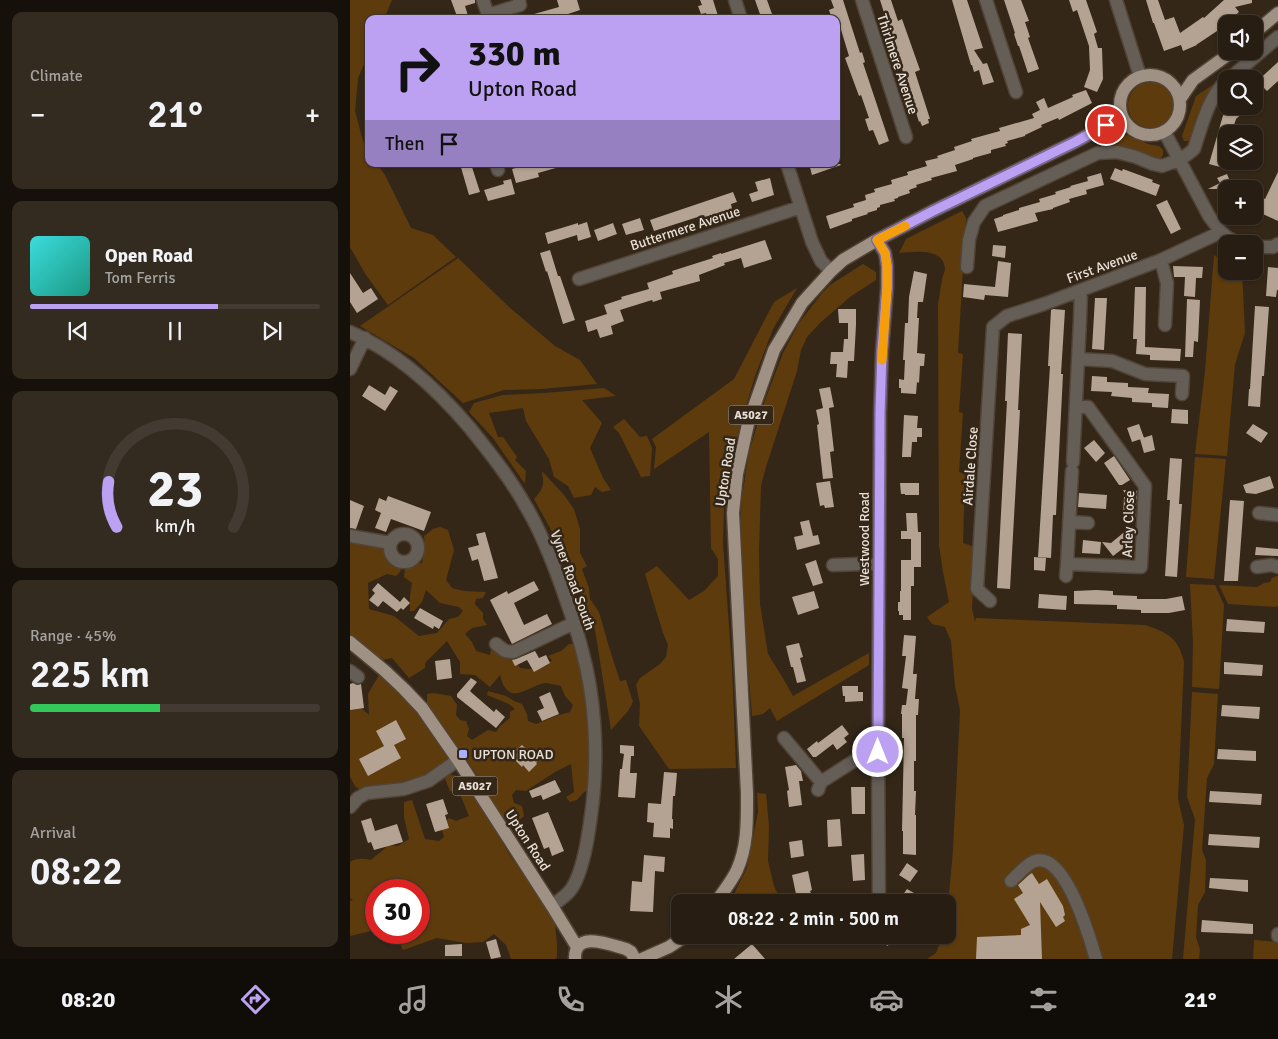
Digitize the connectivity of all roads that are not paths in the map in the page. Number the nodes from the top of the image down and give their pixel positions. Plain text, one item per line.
1 (483, 0) edge
2 (519, 0) edge
3 (735, 0) edge
4 (862, 0) edge
5 (986, 0) edge
6 (1116, 0) edge
7 (1278, 13) edge
8 (740, 15) edge
9 (1263, 26) edge
10 (1278, 37) edge
11 (1221, 60) edge
12 (1240, 70) edge
13 (1140, 76) junction
14 (1193, 80) junction
15 (1171, 83) junction
16 (1218, 89) edge
17 (1016, 92) dead end
18 (1180, 99) junction
19 (1122, 117) junction
20 (1164, 132) junction
21 (906, 138) dead end
22 (1179, 160) junction
23 (788, 167) edge
24 (801, 207) junction
25 (1221, 232) junction
26 (1224, 235) edge
27 (877, 240) junction
28 (1278, 244) edge
29 (1263, 247) edge
30 (1161, 260) junction
31 (967, 267) dead end
32 (831, 271) junction
33 (579, 279) dead end
34 (1081, 290) junction
35 (1166, 325) dead end
36 (993, 327) joint
37 (350, 332) edge
38 (365, 338) junction
39 (1078, 360) junction
40 (350, 369) edge
41 (1182, 394) dead end
42 (1076, 407) junction
43 (1259, 513) dead end
44 (1278, 515) edge
45 (1069, 522) junction
46 (1088, 523) dead end
47 (350, 536) edge
48 (390, 543) dead end
49 (879, 564) junction
50 (833, 565) dead end
51 (1278, 566) edge
52 (1257, 567) dead end
53 (990, 601) dead end
54 (574, 623) junction
55 (496, 644) dead end
56 (351, 645) edge
57 (784, 738) dead end
58 (878, 752) junction
59 (458, 760) junction
60 (350, 807) edge
61 (1011, 881) dead end
62 (721, 894) edge
63 (879, 894) edge
64 (552, 906) junction
65 (674, 944) edge
66 (576, 953) edge
67 (634, 959) edge
68 (642, 959) edge
69 (1096, 959) edge

1 - 2 street
3 - 8 street
4 - 21 street, Thirlmere Avenue
5 - 17 street
6 - 13 street
7 - 9 main road
10 - 12 street
11 - 14 main road
13 - 15 main road
13 - 19 main road
14 - 15 main road
14 - 18 main road
15 - 18 main road
16 - 22 street
18 - 20 main road
19 - 20 main road
19 - 27 main road, Upton Road / A5027
20 - 22 street
22 - 25 street
22 - 31 street
23 - 24 street
24 - 32 street
24 - 33 street, Buttermere Avenue
25 - 26 street
25 - 30 street, First Avenue
27 - 32 main road, Upton Road / A5027
27 - 49 street, Westwood Road
28 - 29 street
30 - 34 street, First Avenue
30 - 35 street
32 - 62 main road, Upton Road / A5027
34 - 36 street, First Avenue
34 - 39 street, Arley Close
36 - 53 street, Airdale Close
37 - 38 street, Vyner Road South
38 - 40 street
38 - 54 street, Vyner Road South
39 - 41 street
39 - 42 street, Arley Close
42 - 45 street, Arley Close
42 - 45 street, Arley Close
43 - 44 street
45 - 46 street
47 - 48 street
49 - 50 street
49 - 58 street, Westwood Road
51 - 52 street
54 - 55 street
54 - 64 street, Vyner Road South
56 - 59 main road, Upton Road / A5027
57 - 58 street
58 - 63 street, Westwood Road
59 - 60 street
59 - 64 main road, Upton Road / A5027
61 - 69 street
64 - 66 main road, Upton Road / A5027
65 - 68 main road
66 - 67 main road, A5027

